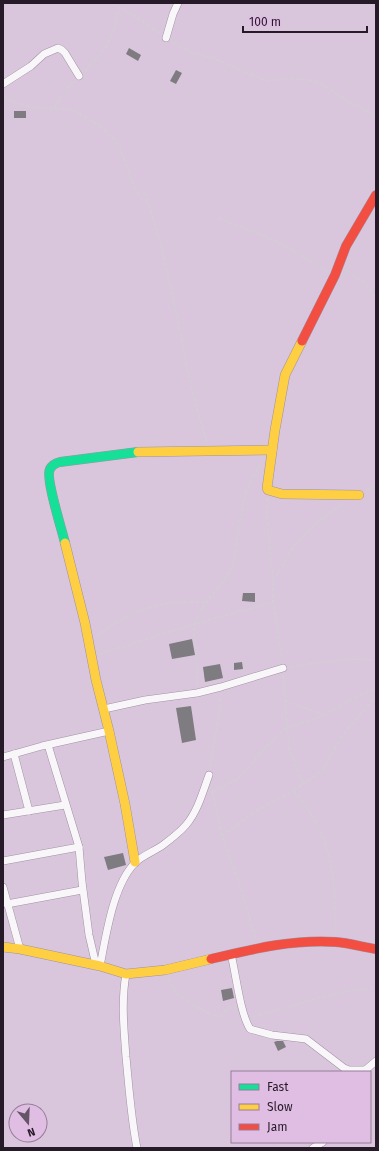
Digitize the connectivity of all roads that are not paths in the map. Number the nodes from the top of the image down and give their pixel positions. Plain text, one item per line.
1 (178, 3) edge
2 (166, 38) road end
3 (79, 76) road end
4 (3, 84) edge
5 (376, 195) edge
6 (269, 450) junction
7 (359, 495) road end
8 (283, 668) road end
9 (104, 709) junction
10 (109, 731) junction
11 (48, 745) junction
12 (14, 754) junction
13 (3, 757) edge
14 (209, 775) road end
15 (65, 805) junction
16 (29, 811) junction
17 (3, 815) edge
18 (78, 847) junction
19 (3, 861) edge
20 (135, 862) junction
21 (3, 887) edge
22 (82, 890) junction
23 (8, 904) junction
24 (3, 947) edge
25 (20, 949) junction
26 (376, 949) edge
27 (231, 954) junction
28 (98, 966) junction
29 (126, 974) junction
30 (376, 1061) edge
31 (364, 1071) edge
32 (137, 1148) edge

1 - 2 street
3 - 4 street
5 - 6 street
6 - 7 street
6 - 9 street
8 - 9 street
9 - 10 street
10 - 11 street
10 - 20 street
11 - 12 street
11 - 15 street
12 - 13 street
12 - 16 street
14 - 20 street
15 - 16 street
15 - 18 street
16 - 17 street
18 - 19 street
18 - 22 street
20 - 28 street
21 - 23 street
22 - 23 street
22 - 28 street
23 - 25 street
24 - 25 street
25 - 28 street
26 - 27 street
27 - 29 street
27 - 31 street
28 - 29 street
29 - 32 street
30 - 31 street

